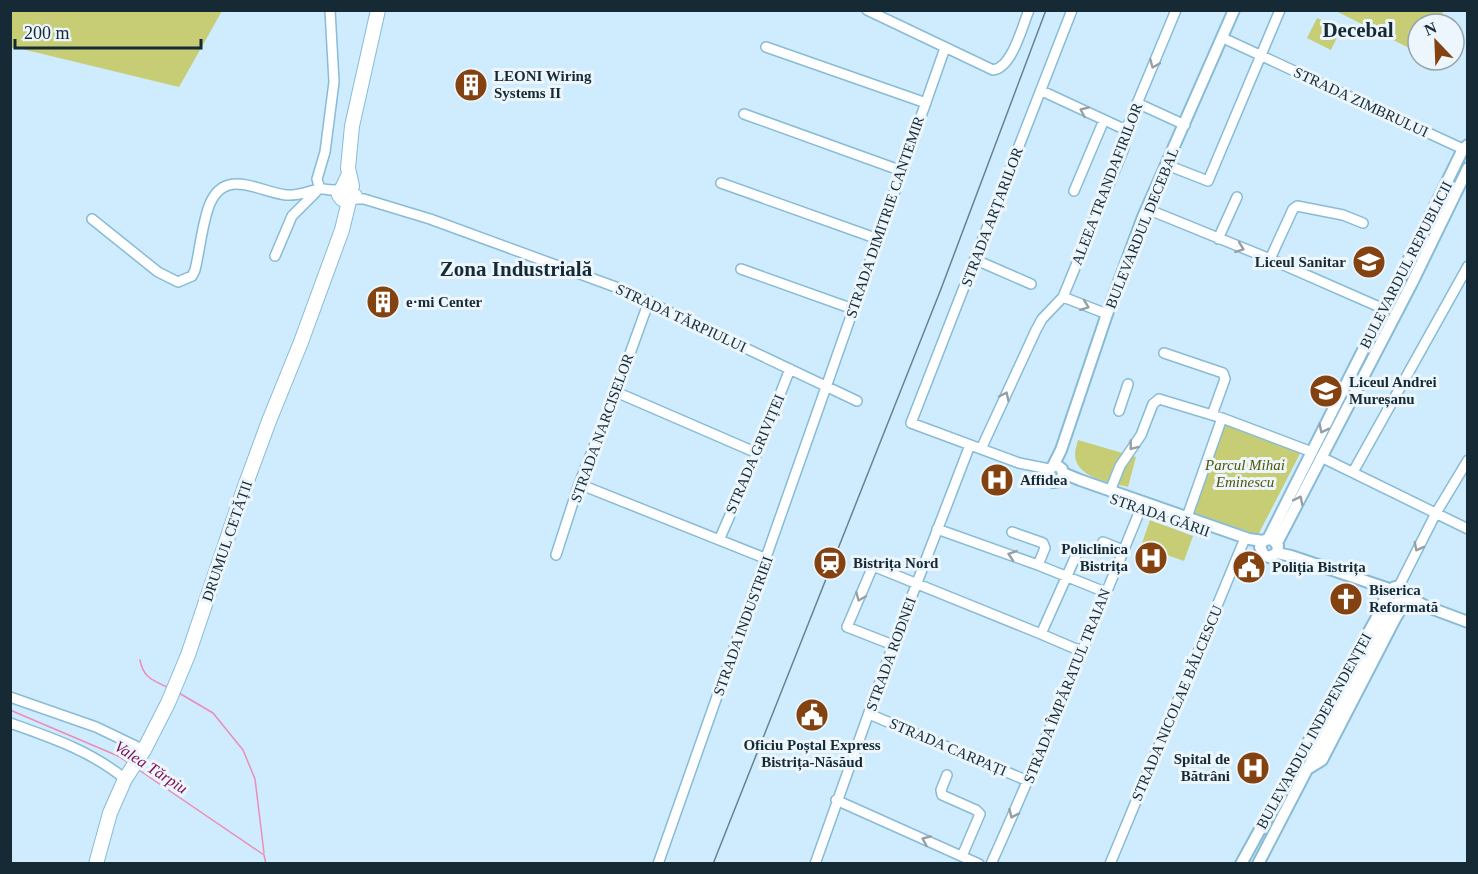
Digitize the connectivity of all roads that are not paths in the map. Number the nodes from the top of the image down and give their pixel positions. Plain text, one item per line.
1 (330, 10) edge
2 (378, 10) edge
3 (867, 10) edge
4 (1029, 10) edge
5 (1072, 10) edge
6 (1176, 10) edge
7 (1234, 10) edge
8 (1280, 10) edge
9 (1223, 38) junction
10 (766, 47) dead end
11 (945, 48) junction
12 (1260, 55) junction
13 (1042, 91) junction
14 (926, 102) junction
15 (1137, 103) junction
16 (744, 114) dead end
17 (1104, 120) junction
18 (1185, 124) junction
19 (1126, 130) junction
20 (1465, 148) edge
21 (1167, 165) junction
22 (1467, 168) edge
23 (902, 171) junction
24 (721, 183) dead end
25 (1074, 191) dead end
26 (343, 193) junction
27 (1237, 197) dead end
28 (1147, 209) junction
29 (92, 219) dead end
30 (1363, 223) dead end
31 (878, 239) junction
32 (1218, 239) junction
33 (275, 256) dead end
34 (1270, 259) junction
35 (976, 260) junction
36 (1467, 266) edge
37 (741, 268) dead end
38 (1031, 284) dead end
39 (1063, 297) junction
40 (649, 301) junction
41 (853, 309) junction
42 (1384, 309) junction
43 (1107, 314) junction
44 (1164, 353) dead end
45 (790, 369) junction
46 (1128, 384) dead end
47 (825, 387) junction
48 (616, 393) junction
49 (857, 401) dead end
50 (1119, 411) dead end
51 (1217, 416) junction
52 (911, 423) joint
53 (969, 445) junction
54 (981, 449) junction
55 (757, 453) junction
56 (1316, 455) junction
57 (1467, 460) edge
58 (1055, 472) junction
59 (1353, 472) junction
60 (579, 484) junction
61 (1110, 491) junction
62 (1141, 508) junction
63 (1436, 513) junction
64 (1187, 517) junction
65 (937, 529) junction
66 (1467, 529) edge
67 (1012, 532) dead end
68 (720, 538) junction
69 (1103, 542) dead end
70 (1243, 543) junction
71 (1269, 545) junction
72 (1123, 550) junction
73 (1078, 551) dead end
74 (556, 555) dead end
75 (767, 559) junction
76 (1038, 565) junction
77 (1067, 577) junction
78 (1363, 582) junction
79 (917, 584) junction
80 (1105, 592) junction
81 (1392, 597) junction
82 (1417, 603) junction
83 (1467, 622) edge
84 (1041, 634) junction
85 (893, 645) junction
86 (1083, 652) junction
87 (10, 697) edge
88 (869, 714) junction
89 (10, 723) edge
90 (141, 754) junction
91 (1309, 768) junction
92 (947, 775) dead end
93 (125, 779) junction
94 (1028, 781) junction
95 (836, 800) junction
96 (962, 856) junction
97 (96, 864) edge
98 (658, 864) edge
99 (815, 864) edge
100 (980, 864) edge
101 (991, 864) edge
102 (1110, 864) edge
103 (1241, 864) edge
104 (1250, 864) edge
105 (1258, 864) edge

1 - 26 street
2 - 26 highway, DRUMUL CETĂȚII
3 - 11 street
4 - 11 street
5 - 13 street, STRADA ARȚARILOR
6 -> 15 street, ALEEA TRANDAFIRILOR
7 - 9 main road, BULEVARDUL DECEBAL
8 - 12 street
9 - 12 street, STRADA ZIMBRULUI
9 - 18 main road, BULEVARDUL DECEBAL
10 - 14 street
11 - 14 street, STRADA DIMITRIE CANTEMIR
12 - 20 street, STRADA ZIMBRULUI
12 - 21 street
17 -> 13 street
13 - 35 street, STRADA ARȚARILOR
14 - 23 street, STRADA DIMITRIE CANTEMIR
15 - 18 street
15 - 19 street, ALEEA TRANDAFIRILOR
16 - 23 street
17 - 19 street
17 - 25 street
18 - 21 main road, BULEVARDUL DECEBAL
19 - 39 street, ALEEA TRANDAFIRILOR
20 - 42 main road, BULEVARDUL REPUBLICII
21 - 28 main road, BULEVARDUL DECEBAL
22 - 56 main road, BULEVARDUL REPUBLICII
23 - 31 street, STRADA DIMITRIE CANTEMIR
24 - 31 street
26 - 29 street
26 - 33 street
26 - 40 street, STRADA TĂRPIULUI
26 - 90 highway, DRUMUL CETĂȚII
27 - 32 street
28 - 32 street
28 - 43 main road, BULEVARDUL DECEBAL
30 - 34 street
31 - 41 street, STRADA DIMITRIE CANTEMIR
32 -> 34 street
34 - 42 street
35 - 38 street
35 - 52 street, STRADA ARȚARILOR
36 - 59 street
37 - 41 street
39 -> 43 street
54 -> 39 street, ALEEA TRANDAFIRILOR
40 - 45 street, STRADA TĂRPIULUI
40 - 48 street, STRADA NARCISELOR
41 - 47 street, STRADA DIMITRIE CANTEMIR
42 -> 56 main road, BULEVARDUL REPUBLICII
43 - 58 main road, BULEVARDUL DECEBAL
44 - 51 street
45 - 47 street, STRADA TĂRPIULUI
45 - 55 street, STRADA GRIVIȚEI
46 - 50 street
47 - 49 street, STRADA TĂRPIULUI
47 - 75 street, STRADA INDUSTRIEI
48 - 55 street
48 - 60 street, STRADA NARCISELOR
51 - 56 street
51 -> 61 street
51 - 64 street
52 - 53 street, STRADA GĂRII
53 - 54 street, STRADA GĂRII
53 - 65 street, STRADA RODNEI
54 - 58 street, STRADA GĂRII
55 - 68 street, STRADA GRIVIȚEI
56 - 59 street
71 -> 56 main road, BULEVARDUL REPUBLICII
56 - 71 main road
57 - 63 street
58 - 61 main road, STRADA GĂRII
58 - 62 main road, STRADA GĂRII
59 - 63 street
60 - 68 street
60 - 74 street, STRADA NARCISELOR
61 - 64 main road, STRADA GĂRII
62 - 70 main road, STRADA GĂRII
62 - 72 street, STRADA ÎMPĂRATUL TRAIAN
63 - 66 street
63 -> 81 street
64 - 71 main road, STRADA GĂRII
76 -> 65 street
65 - 79 street, STRADA RODNEI
67 - 76 street
68 - 75 street
69 - 72 street
70 - 71 main road, STRADA GĂRII
70 - 102 street, STRADA NICOLAE BĂLCESCU
71 - 78 main road, STRADA GĂRII
72 - 80 street, STRADA ÎMPĂRATUL TRAIAN
73 - 77 street
75 - 98 street, STRADA INDUSTRIEI
76 - 77 street
77 - 80 street
77 - 84 street
78 - 81 main road, STRADA GĂRII
78 - 81 main road, STRADA GĂRII
79 - 84 street
79 - 85 street, STRADA RODNEI
79 -> 85 street
80 - 86 street, STRADA ÎMPĂRATUL TRAIAN
81 - 82 main road, STRADA GĂRII
81 - 91 main road, BULEVARDUL INDEPENDENȚEI
81 - 103 main road, BULEVARDUL INDEPENDENȚEI
82 - 83 main road, STRADA GĂRII
82 - 91 main road
84 - 86 street
85 - 88 street, STRADA RODNEI
86 - 94 street, STRADA ÎMPĂRATUL TRAIAN
87 - 90 street
88 - 94 street, STRADA CARPAȚI
88 - 95 street, STRADA RODNEI
89 - 93 street
90 - 93 highway, DRUMUL CETĂȚII
91 - 105 main road, BULEVARDUL INDEPENDENȚEI
92 - 96 street
93 - 97 highway, DRUMUL CETĂȚII
94 -> 101 street, STRADA ÎMPĂRATUL TRAIAN
96 -> 95 street
95 - 99 street, STRADA RODNEI
96 - 100 street
103 - 104 main road, BULEVARDUL INDEPENDENȚEI

